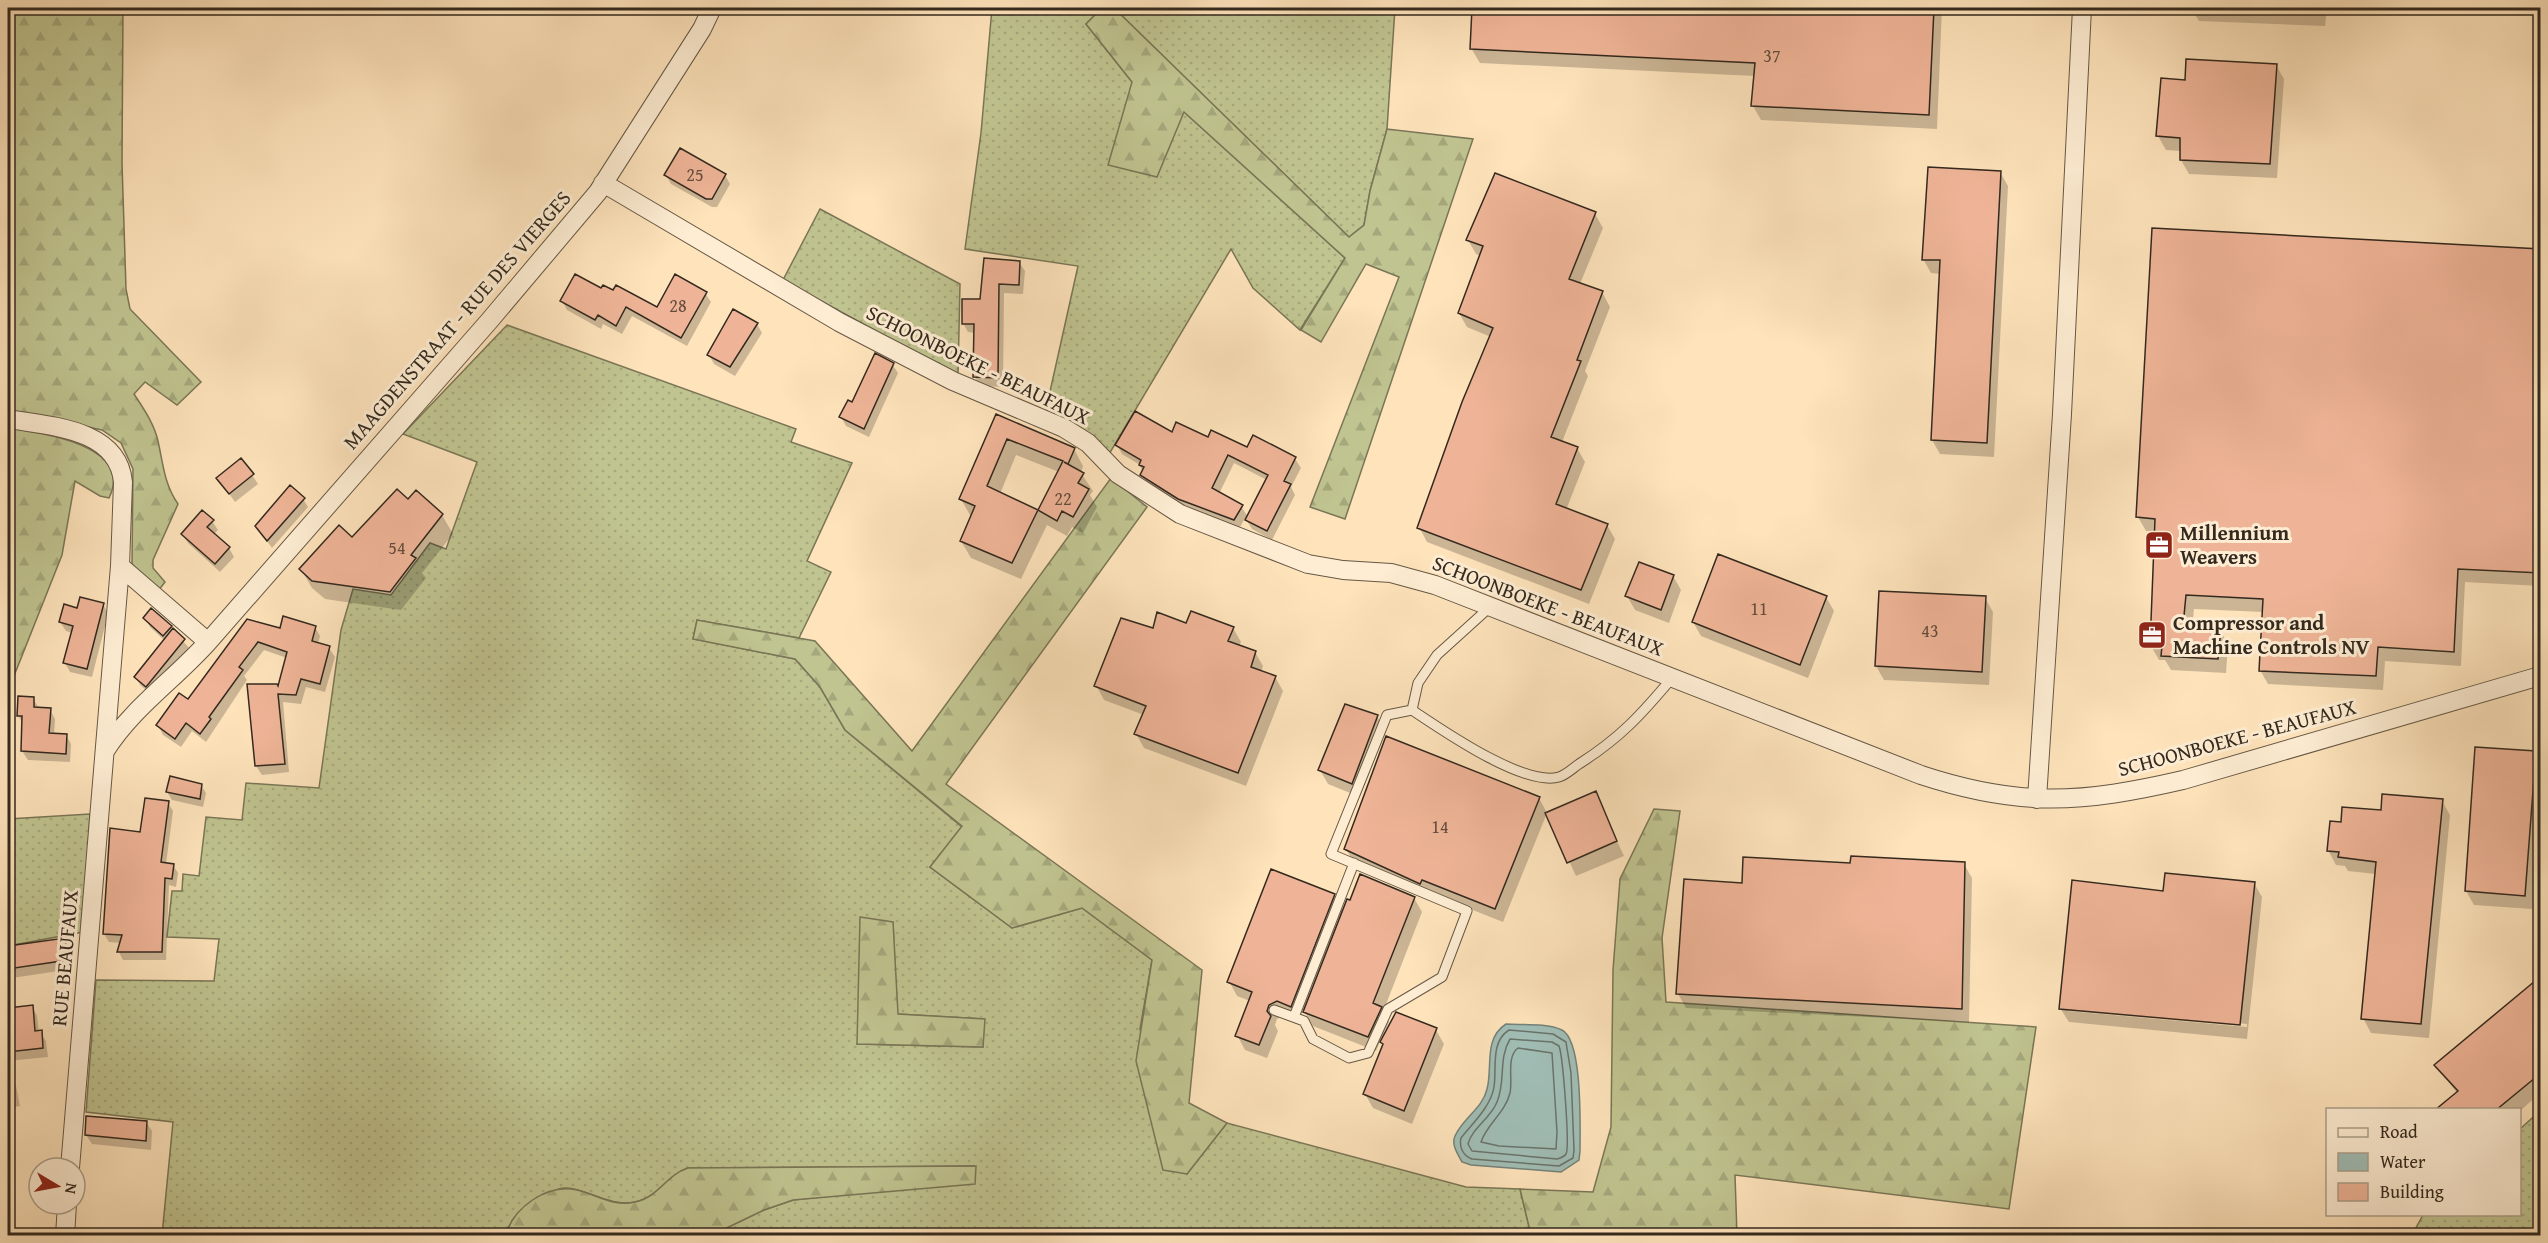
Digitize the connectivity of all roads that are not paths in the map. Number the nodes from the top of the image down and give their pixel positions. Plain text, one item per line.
1 (712, 8) edge
2 (2082, 8) edge
3 (603, 183) junction
4 (8, 418) edge
5 (120, 566) junction
6 (1490, 607) junction
7 (208, 642) junction
8 (2541, 676) edge
9 (1672, 678) junction
10 (1412, 710) junction
11 (105, 751) junction
12 (2037, 799) junction
13 (1354, 863) junction
14 (1274, 1010) dead end
15 (1294, 1017) junction
16 (71, 1156) edge
17 (67, 1216) edge
18 (65, 1236) edge

1 - 3 street, MAAGDENSTRAAT - RUE DES VIERGES
2 - 12 street
3 - 6 street, SCHOONBOEKE - BEAUFAUX
3 - 7 street, MAAGDENSTRAAT - RUE DES VIERGES
4 - 5 street, RUE BEAUFAUX
5 - 7 street
5 - 11 street, RUE BEAUFAUX
6 - 9 street, SCHOONBOEKE - BEAUFAUX
6 - 10 lane
7 - 11 street, RUE BEAUFAUX
8 - 12 street, SCHOONBOEKE - BEAUFAUX
9 - 10 lane
9 - 12 street, SCHOONBOEKE - BEAUFAUX
10 - 13 lane
11 - 16 street, RUE BEAUFAUX
13 - 15 lane
13 - 15 lane
14 - 15 lane
17 - 18 street

